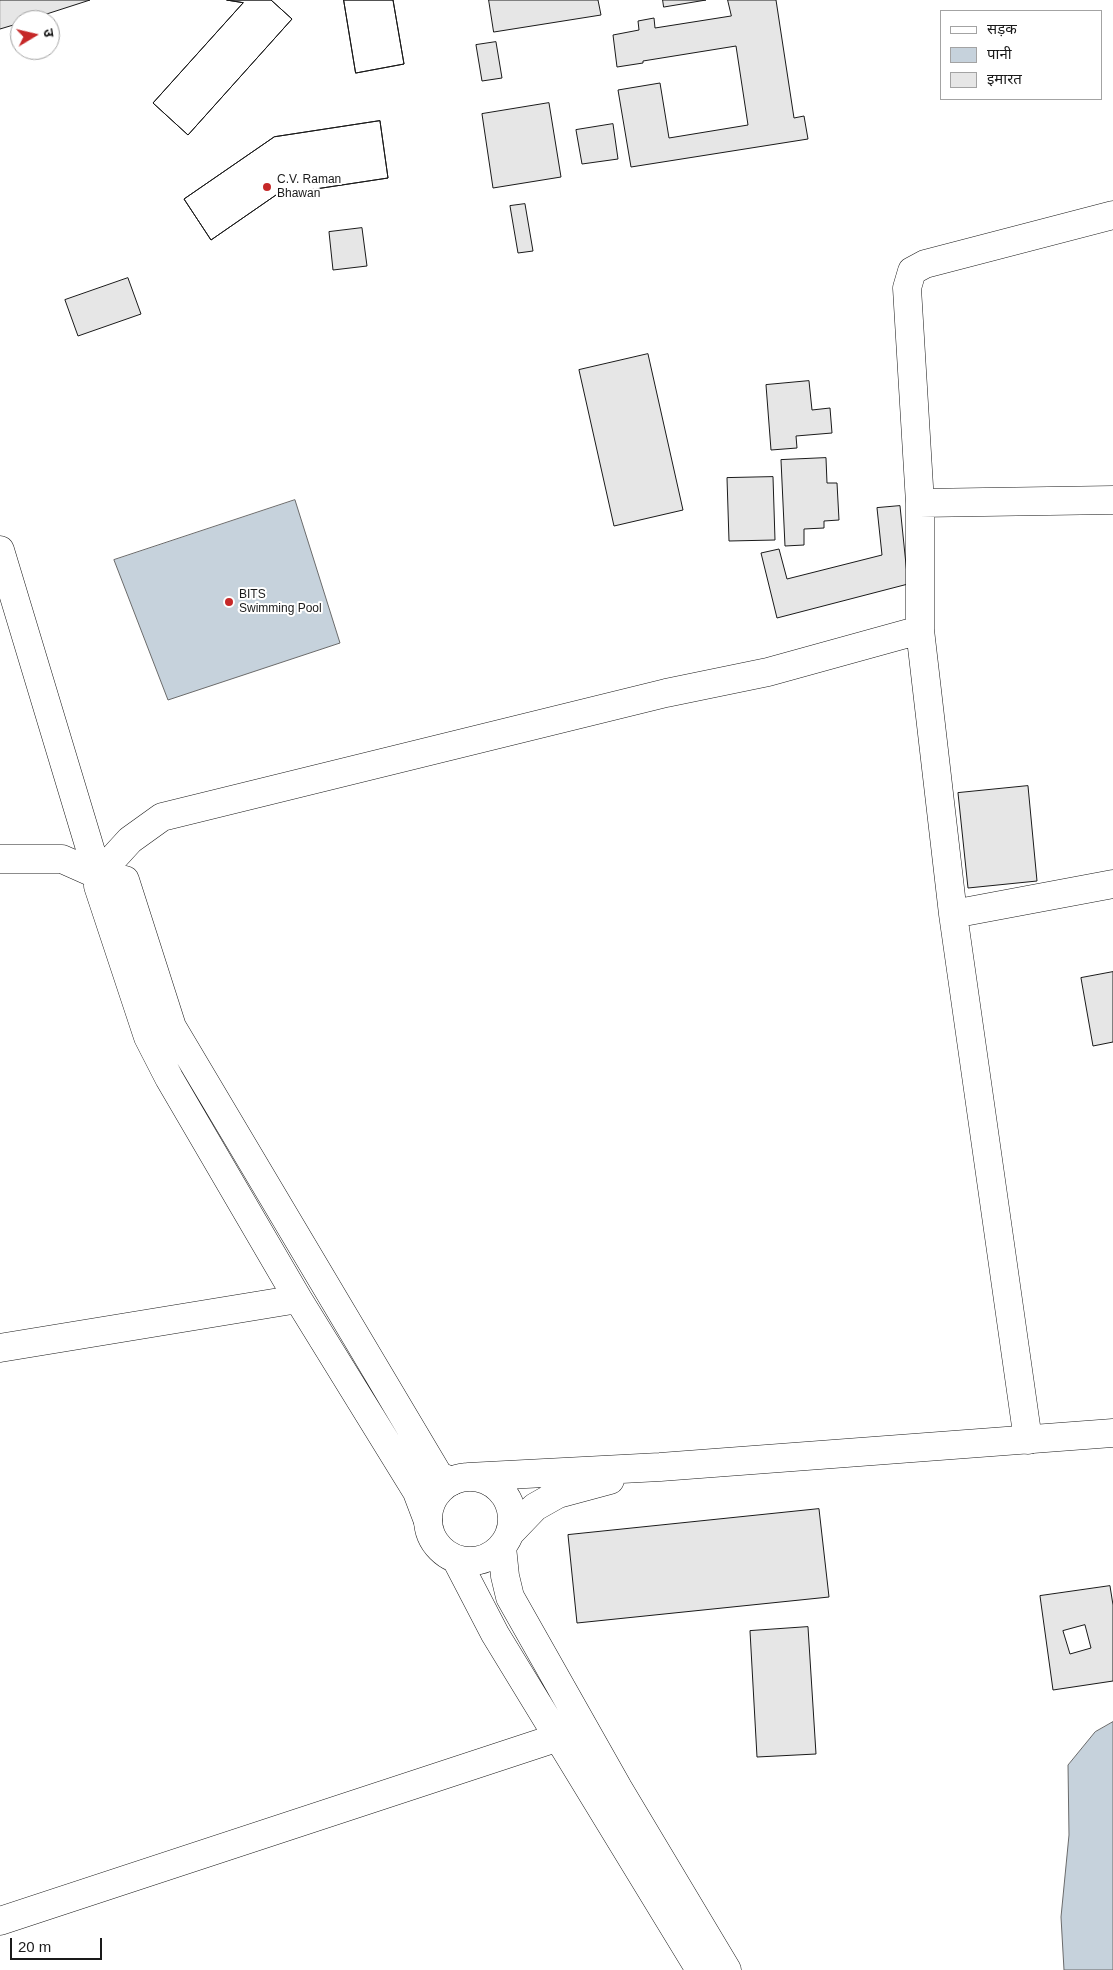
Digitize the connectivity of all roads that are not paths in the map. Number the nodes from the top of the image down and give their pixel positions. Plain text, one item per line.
1 (1113, 215) edge
2 (1113, 500) edge
3 (920, 503) junction
4 (0, 550) edge
5 (920, 630) junction
6 (0, 859) edge
7 (98, 875) junction
8 (1113, 884) edge
9 (953, 914) junction
10 (298, 1299) junction
11 (0, 1348) edge
12 (1113, 1433) edge
13 (1028, 1440) junction
14 (660, 1467) junction
15 (460, 1479) junction
16 (428, 1522) junction
17 (507, 1540) junction
18 (456, 1559) junction
19 (560, 1737) junction
20 (0, 1921) edge
21 (700, 1970) edge
22 (727, 1970) edge

1 - 3 street
2 - 3 street
3 - 5 street
4 - 7 street
5 - 7 street
5 - 9 street
6 - 7 street
7 - 10 street
7 - 15 street
8 - 9 street
9 - 13 street
10 - 11 street
10 - 16 street
12 - 13 street
13 - 14 street
14 - 15 street
14 - 17 street
15 - 16 street
15 - 17 street
16 - 18 street
17 - 18 street
17 - 22 street
18 - 19 street
19 - 20 street
19 - 21 street

